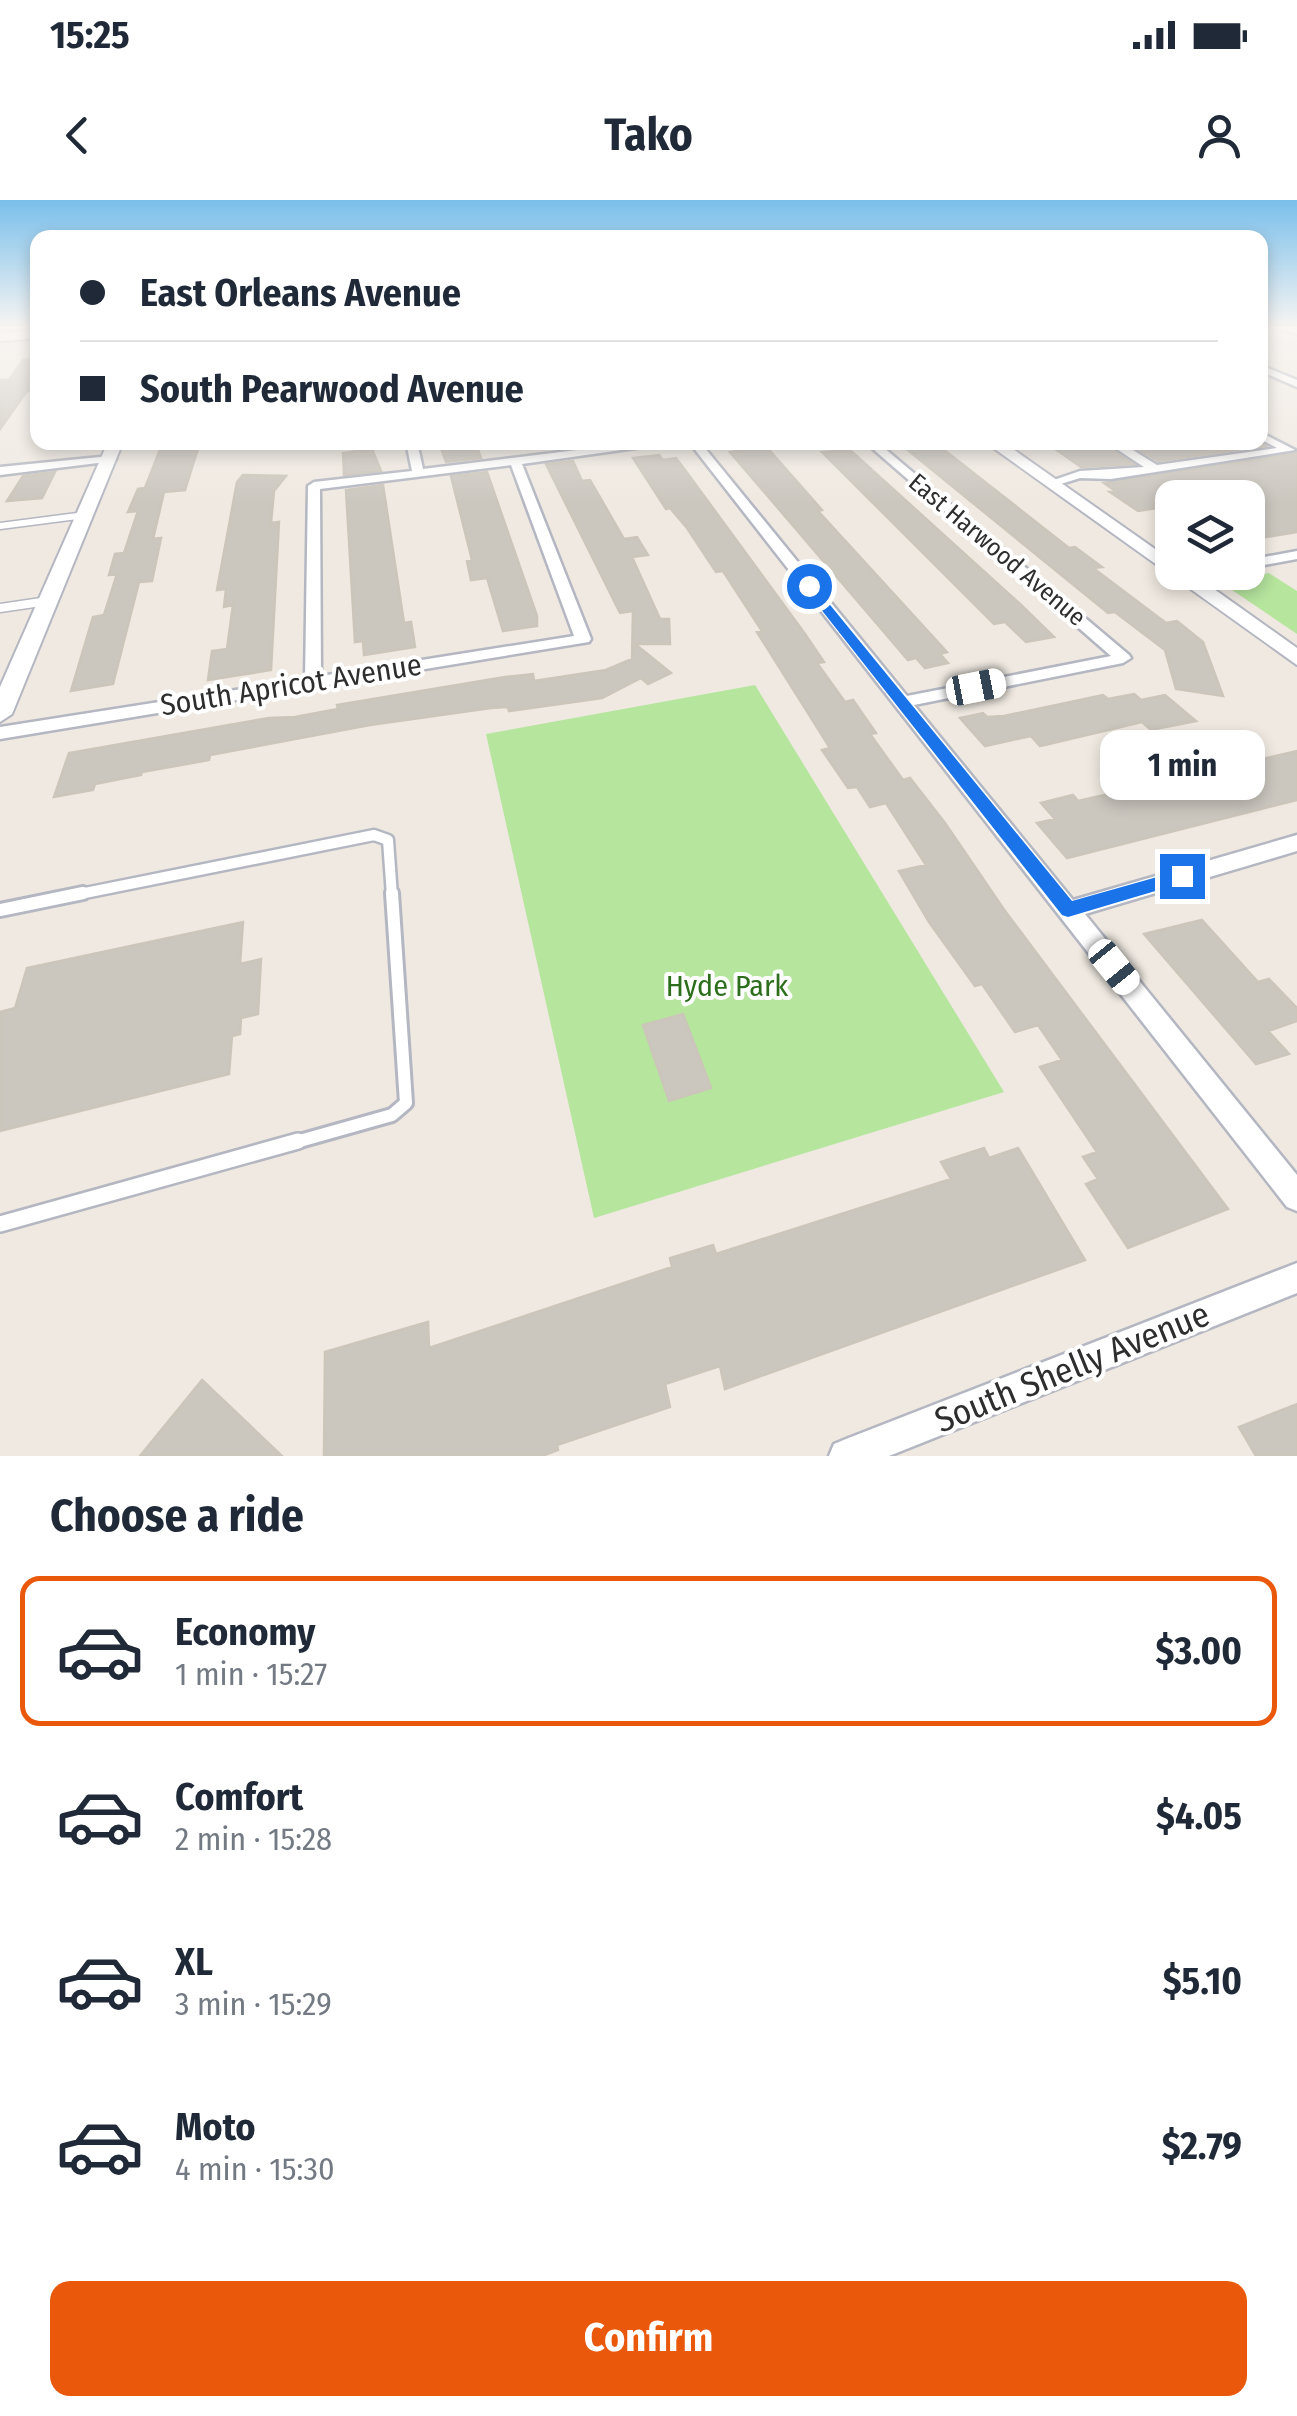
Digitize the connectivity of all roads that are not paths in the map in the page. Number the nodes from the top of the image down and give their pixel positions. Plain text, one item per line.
1 (1268, 440) edge
2 (413, 450) edge
3 (609, 450) edge
4 (700, 450) edge
5 (879, 450) edge
6 (1003, 450) edge
7 (1124, 450) edge
8 (113, 451) edge
9 (514, 462) junction
10 (1155, 469) junction
11 (0, 471) edge
12 (418, 474) junction
13 (1050, 483) junction
14 (86, 515) junction
15 (1, 528) edge
16 (1155, 555) edge
17 (1297, 555) edge
18 (1265, 561) edge
19 (1204, 590) edge
20 (49, 601) junction
21 (0, 608) edge
22 (1297, 658) edge
23 (313, 681) junction
24 (902, 702) junction
25 (0, 714) edge
26 (0, 733) edge
27 (1297, 843) edge
28 (0, 910) edge
29 (1068, 910) junction
30 (1297, 1196) edge
31 (0, 1224) edge
32 (1297, 1278) edge
33 (846, 1456) edge

1 - 10 street
2 - 12 street
3 - 9 street
4 - 24 street
5 - 24 street, East Harwood Avenue
6 - 13 street
7 - 10 street
8 - 11 street
8 - 14 street
9 - 12 street
9 - 23 street, South Apricot Avenue
10 - 13 street
12 - 23 street
13 - 16 street
14 - 15 lane
14 - 20 street
17 - 18 street
19 - 22 street
20 - 21 lane
20 - 25 street
23 - 26 street, South Apricot Avenue
24 - 29 street
27 - 29 street
28 - 31 lane
29 - 30 street
32 - 33 street, South Shelly Avenue

